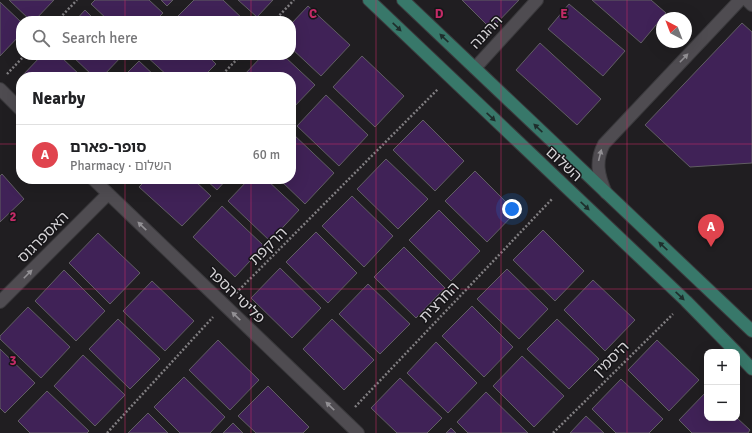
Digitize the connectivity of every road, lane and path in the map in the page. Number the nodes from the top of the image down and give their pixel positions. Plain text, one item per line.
1 (77, 0) edge
2 (294, 0) edge
3 (369, 0) edge
4 (403, 0) edge
5 (537, 0) edge
6 (740, 0) edge
7 (747, 0) edge
8 (752, 5) edge
9 (62, 16) edge
10 (279, 16) edge
11 (20, 60) edge
12 (236, 60) edge
13 (474, 68) junction
14 (225, 72) edge
15 (5, 76) dead end
16 (449, 78) junction
17 (0, 89) edge
18 (16, 105) edge
19 (98, 184) edge
20 (564, 186) junction
21 (606, 192) junction
22 (108, 194) junction
23 (686, 301) junction
24 (0, 302) edge
25 (224, 305) junction
26 (752, 331) edge
27 (732, 349) edge
28 (740, 357) edge
29 (752, 368) edge
30 (343, 419) junction
31 (107, 433) edge
32 (358, 433) edge
33 (553, 433) edge

1 - 9 path
2 - 10 path
3 -> 16 main road, השלום
13 -> 4 main road, השלום
5 - 13 street, ההגנה
21 -> 6 street
7 - 8 street
11 - 15 path
12 - 14 path
21 -> 13 main road, השלום
16 -> 20 main road, השלום
16 - 25 path, הרקפת
17 - 18 street
19 - 22 street, פליטי הספר
20 -> 23 main road, השלום
20 - 30 path, החרצית
26 -> 21 main road, השלום
24 -> 22 street, האספרגוס
25 -> 22 street, פליטי הספר
23 - 27 main road, השלום
23 - 33 path, היסמין
30 -> 25 street, פליטי הספר
25 - 31 path, הרקפת
28 - 29 main road, השלום
30 - 32 street, פליטי הספר

